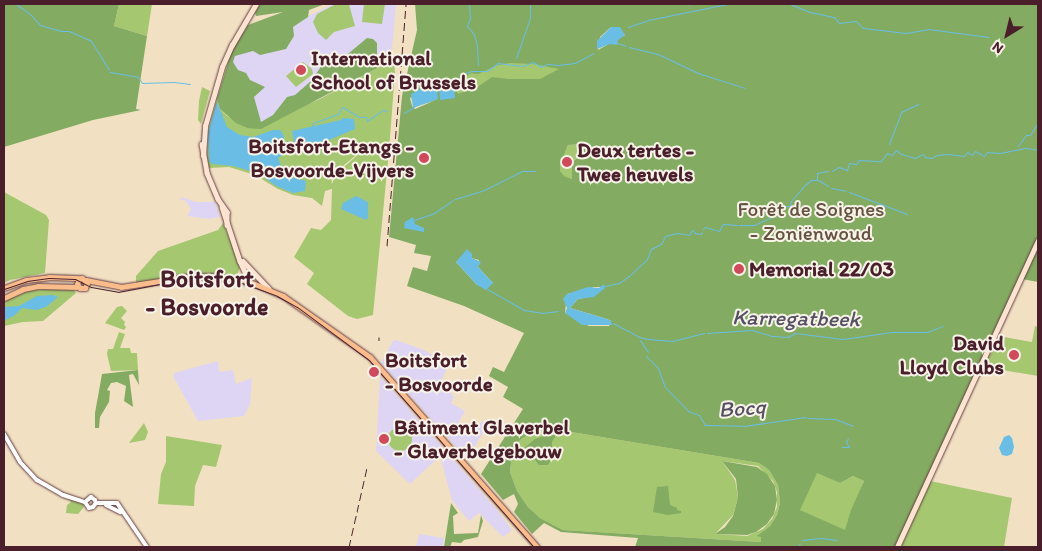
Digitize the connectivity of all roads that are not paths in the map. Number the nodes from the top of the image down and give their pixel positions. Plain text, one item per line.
1 (256, 4) edge
2 (218, 199) junction
3 (227, 225) junction
4 (1038, 241) edge
5 (239, 256) junction
6 (242, 266) junction
7 (79, 279) junction
8 (241, 280) junction
9 (86, 282) junction
10 (250, 282) junction
11 (78, 287) junction
12 (4, 288) edge
13 (269, 289) junction
14 (4, 298) edge
15 (4, 434) edge
16 (480, 480) junction
17 (85, 502) junction
18 (98, 503) junction
19 (123, 515) junction
20 (147, 547) edge
21 (537, 547) edge
22 (541, 547) edge
23 (898, 547) edge

1 - 2 main road
2 - 3 main road
2 - 3 main road
3 - 5 main road
4 - 23 main road
5 - 6 main road
5 - 13 main road
6 - 8 main road
6 - 10 main road
7 - 9 main road
7 - 11 main road
7 - 12 main road
8 - 9 main road
8 - 10 main road
9 - 11 main road
10 - 13 main road
11 - 14 main road
13 - 16 main road
15 - 17 street
16 - 21 main road
16 - 22 main road
17 - 18 street
17 - 18 street
18 - 19 street
18 - 19 street
19 - 20 street

